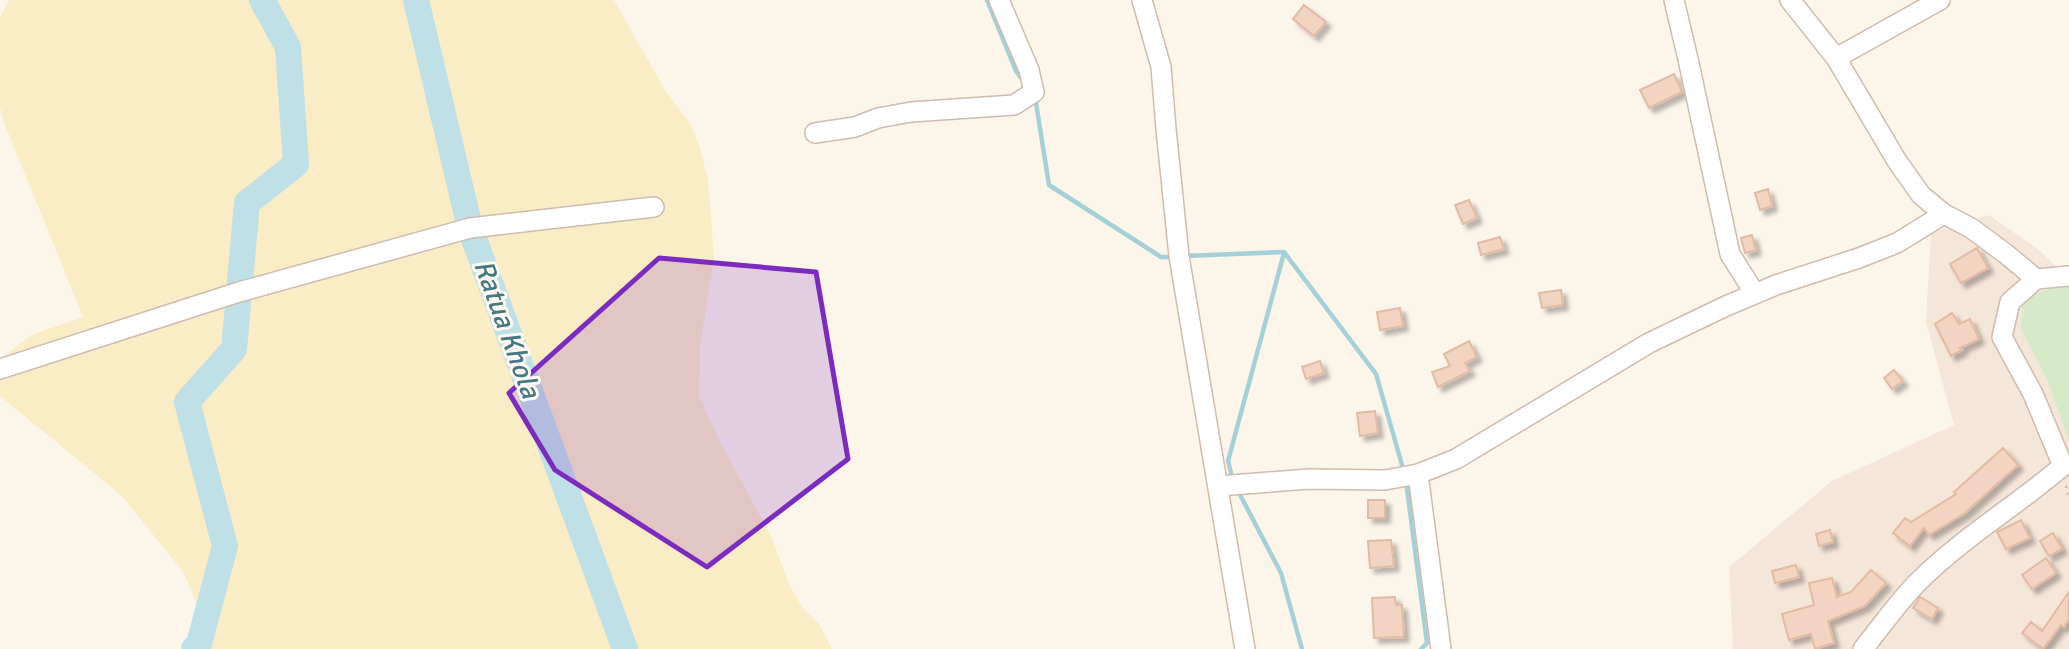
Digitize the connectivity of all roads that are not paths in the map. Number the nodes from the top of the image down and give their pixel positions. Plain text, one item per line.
1 (999, 0) edge
2 (1142, 0) edge
3 (1674, 0) edge
4 (1790, 0) edge
5 (1941, 0) edge
6 (1836, 58) junction
7 (815, 133) dead end
8 (654, 207) dead end
9 (1944, 214) junction
10 (2069, 276) edge
11 (2036, 279) junction
12 (1755, 294) junction
13 (0, 369) edge
14 (1418, 474) junction
15 (1219, 486) junction
16 (1245, 649) edge
17 (1441, 649) edge
18 (1863, 649) edge

1 - 7 street
2 - 15 street
3 - 12 street
4 - 6 street
5 - 6 street
6 - 9 street
8 - 13 street
9 - 11 street
9 - 12 street
10 - 11 street
11 - 18 street
12 - 14 street
14 - 15 street
14 - 17 street
15 - 16 street

